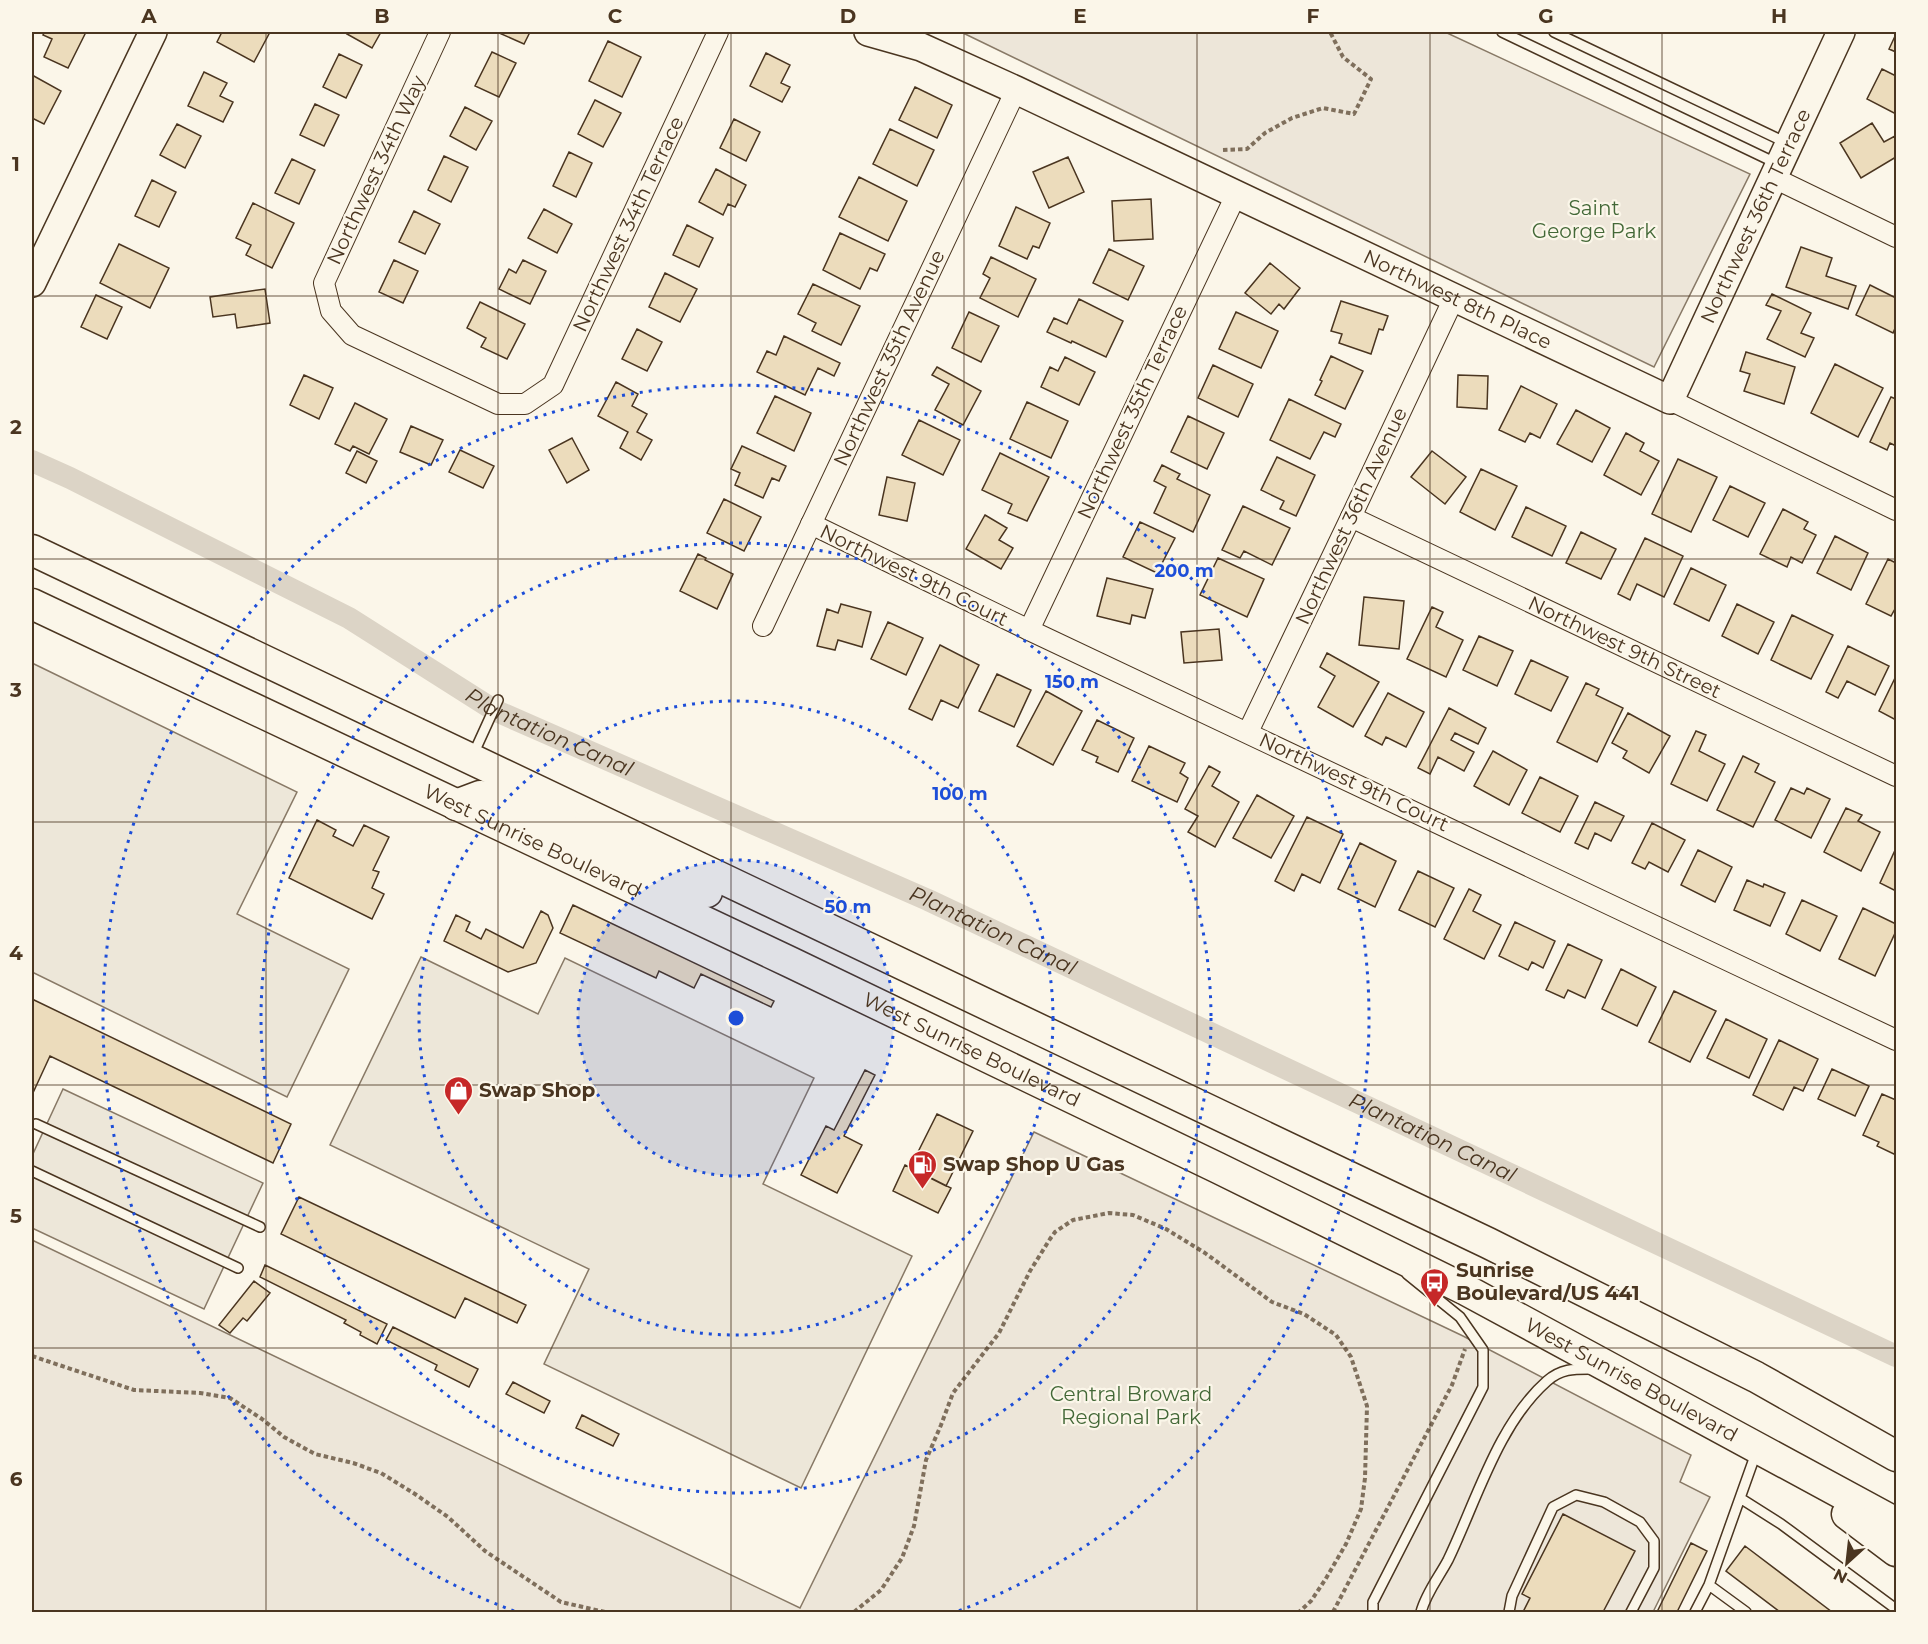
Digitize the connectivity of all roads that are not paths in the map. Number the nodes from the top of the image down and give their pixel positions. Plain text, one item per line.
1 (153, 32) edge
2 (440, 32) edge
3 (718, 32) edge
4 (868, 32) edge
5 (1502, 32) edge
6 (1554, 32) edge
7 (1841, 32) edge
8 (1016, 90) junction
9 (1781, 163) junction
10 (1236, 195) junction
11 (1896, 237) edge
12 (32, 283) edge
13 (1454, 298) junction
14 (1670, 400) junction
15 (525, 404) joint
16 (1896, 510) edge
17 (1352, 518) junction
18 (811, 524) junction
19 (32, 550) edge
20 (32, 604) edge
21 (762, 626) dead end
22 (1029, 630) junction
23 (498, 700) dead end
24 (1248, 732) junction
25 (471, 759) junction
26 (1896, 776) edge
27 (456, 805) junction
28 (802, 916) junction
29 (1896, 1040) edge
30 (36, 1124) dead end
31 (32, 1171) edge
32 (260, 1227) dead end
33 (1362, 1239) junction
34 (238, 1268) dead end
35 (1612, 1369) junction
36 (1756, 1377) junction
37 (1896, 1434) edge
38 (1758, 1448) junction
39 (1896, 1456) edge
40 (1740, 1498) junction
41 (1896, 1523) edge
42 (1896, 1551) edge
43 (1708, 1585) junction
44 (1896, 1609) edge
45 (1373, 1612) edge
46 (1421, 1612) edge
47 (1509, 1612) edge
48 (1631, 1612) edge
49 (1695, 1612) edge
50 (1746, 1612) edge

1 - 12 street
2 - 15 street, Northwest 34th Way
3 - 15 street, Northwest 34th Terrace
4 - 8 street
5 - 9 lane
6 - 9 lane
7 - 9 street, Northwest 36th Terrace
8 - 10 street, Northwest 8th Place
8 - 18 street, Northwest 35th Avenue
9 - 11 street
9 - 14 street, Northwest 36th Terrace
10 - 13 street, Northwest 8th Place
10 - 22 street, Northwest 35th Terrace
13 - 14 street, Northwest 8th Place
13 - 17 street, Northwest 36th Avenue
14 - 16 street, Northwest 8th Place
17 - 24 street, Northwest 36th Avenue
17 - 26 street, Northwest 9th Street
18 - 21 street, Northwest 35th Avenue
18 - 22 street, Northwest 9th Court
19 - 25 main road
20 - 27 main road, West Sunrise Boulevard
22 - 24 street, Northwest 9th Court
23 - 25 lane
24 - 29 street, Northwest 9th Court
25 - 28 main road
27 - 28 main road
27 - 33 main road, West Sunrise Boulevard
28 - 36 main road
30 - 32 lane
31 - 34 lane
33 - 35 main road, West Sunrise Boulevard
33 - 45 lane
35 - 38 main road, West Sunrise Boulevard
35 - 46 lane
36 - 37 main road
36 - 39 main road
38 - 40 lane
38 - 41 main road, West Sunrise Boulevard
38 - 42 main road
40 - 43 lane
40 - 44 lane
43 - 49 lane
43 - 50 lane
47 - 48 lane

